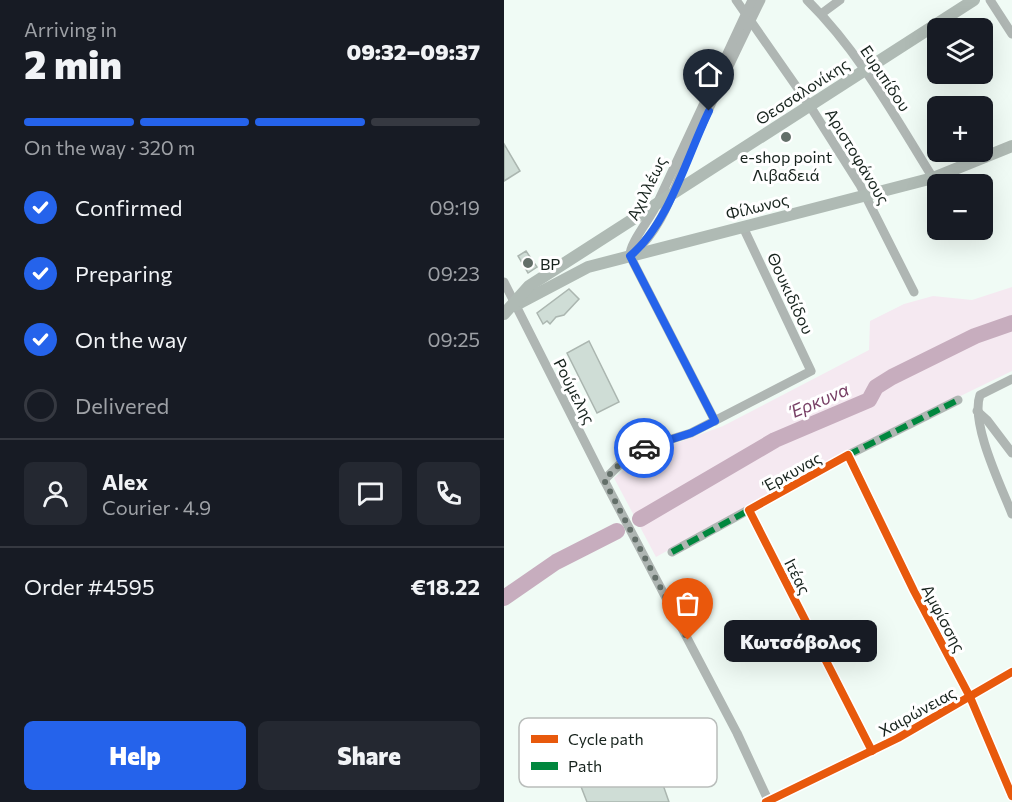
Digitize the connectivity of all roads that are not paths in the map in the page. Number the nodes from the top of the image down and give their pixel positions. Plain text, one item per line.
1 (736, 0) edge
2 (752, 0) edge
3 (761, 0) edge
4 (807, 0) edge
5 (840, 0) edge
6 (974, 0) edge
7 (990, 0) edge
8 (821, 14) junction
9 (748, 17) junction
10 (1012, 34) edge
11 (865, 70) junction
12 (810, 106) junction
13 (1012, 146) edge
14 (930, 174) edge
15 (943, 174) edge
16 (927, 180) edge
17 (673, 194) junction
18 (866, 195) junction
19 (657, 204) junction
20 (743, 227) junction
21 (630, 256) junction
22 (504, 282) edge
23 (914, 292) dead end
24 (509, 307) edge
25 (504, 315) edge
26 (1012, 379) edge
27 (958, 399) dead end
28 (977, 411) junction
29 (715, 421) junction
30 (1012, 453) edge
31 (848, 455) junction
32 (604, 480) junction
33 (749, 510) junction
34 (1012, 514) edge
35 (672, 552) dead end
36 (1012, 672) edge
37 (970, 697) junction
38 (872, 751) junction
39 (1012, 796) edge
40 (769, 802) edge

1 - 9 street, Αριστοφάνους
2 - 9 street, Αχιλλέως
3 - 9 street, Αχιλλέως
4 - 8 street, Ευριπίδου
5 - 8 street
6 - 11 main road, Θεσσαλονίκης
7 - 10 street
8 - 11 street, Ευριπίδου
9 - 12 street, Αριστοφάνους
9 - 17 street, Αχιλλέως
9 - 19 street, Αχιλλέως
11 - 12 main road, Θεσσαλονίκης
11 - 14 street, Ευριπίδου
12 - 17 main road, Θεσσαλονίκης
12 - 18 street, Αριστοφάνους
13 - 15 main road, Φίλωνος
16 - 18 main road, Φίλωνος
17 - 19 main road, Θεσσαλονίκης
17 - 21 street, Αχιλλέως
18 - 20 main road, Φίλωνος
18 - 23 street, Αριστοφάνους
19 - 21 street, Αχιλλέως
19 - 24 main road, Θεσσαλονίκης
20 - 21 main road, Φίλωνος
20 - 29 street, Θουκιδίδου
21 - 24 main road, Φίλωνος
21 - 29 street
22 - 24 street, Ρούμελης
24 - 25 main road, Θεσσαλονίκης
24 - 32 street, Ρούμελης
26 - 28 street
27 - 31 street, Έρκυνας
28 - 30 street
28 - 34 street
29 - 32 street
31 - 33 street, Έρκυνας
31 - 37 street, Αμφίσσης
32 - 40 street, Ρούμελης
33 - 35 street, Έρκυνας
33 - 38 street, Ιτέας
36 - 37 street, Χαιρώνειας
37 - 38 street, Χαιρώνειας
37 - 39 street, Αμφίσσης
38 - 40 street, Χαιρώνειας

